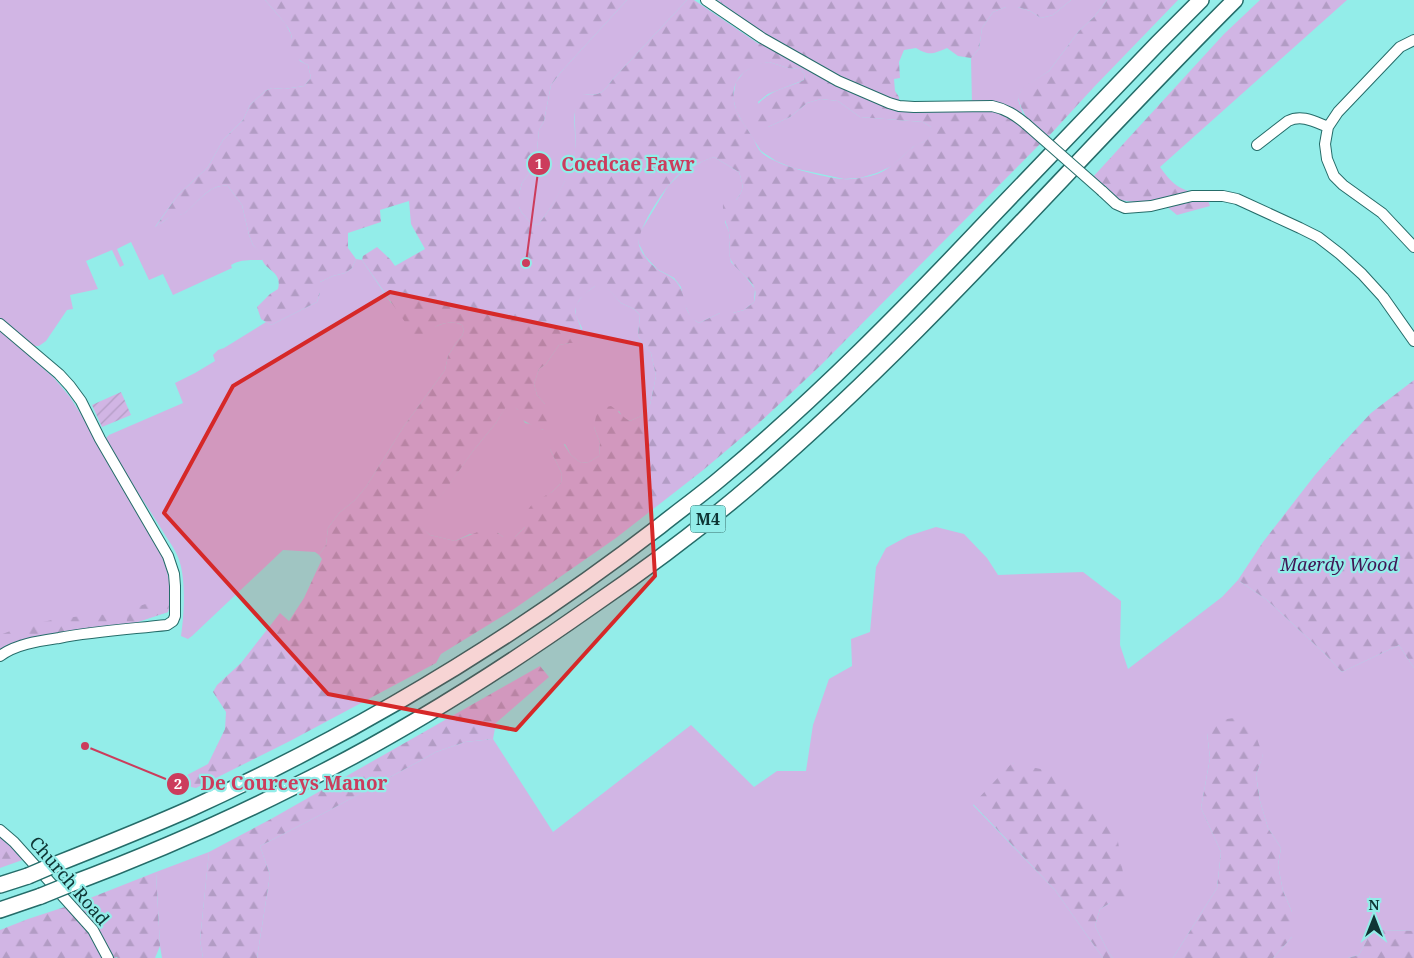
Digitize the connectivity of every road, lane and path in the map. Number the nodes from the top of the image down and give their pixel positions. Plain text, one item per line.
1 (706, 0) edge
2 (1201, 0) edge
3 (1235, 0) edge
4 (1414, 40) edge
5 (1328, 128) junction
6 (1257, 145) dead end
7 (1414, 247) edge
8 (0, 324) edge
9 (1414, 341) edge
10 (0, 656) edge
11 (0, 830) edge
12 (0, 885) edge
13 (0, 910) edge
14 (108, 958) edge

1 - 9 street, bridge
2 - 12 highway, M4, bridge
3 - 13 highway, M4, bridge
4 - 5 street
5 - 6 street
5 - 7 street
8 - 10 street
11 - 14 street, Church Road

